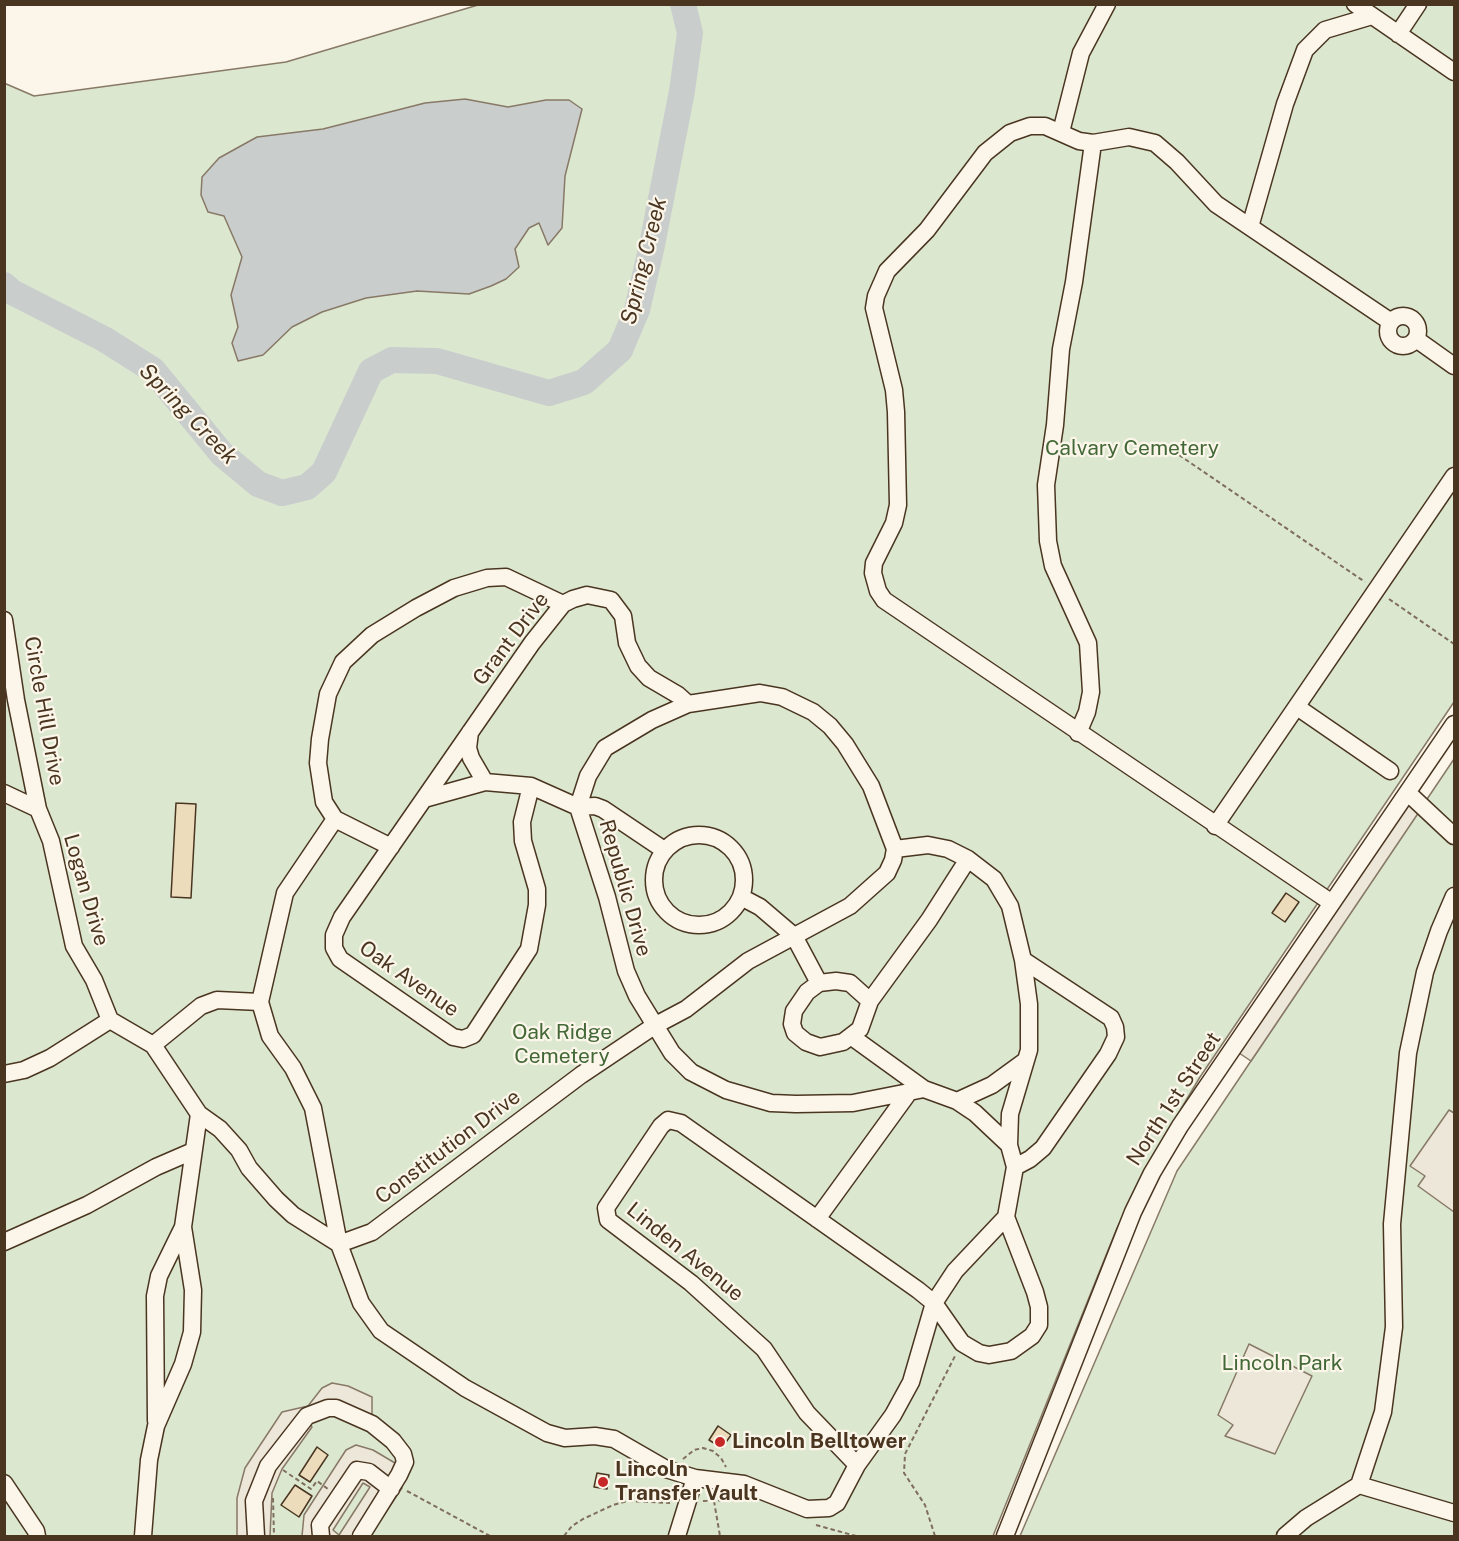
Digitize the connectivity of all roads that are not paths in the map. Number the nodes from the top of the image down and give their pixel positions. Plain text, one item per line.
1 (1107, 4) edge
2 (1355, 4) edge
3 (1418, 4) edge
4 (1372, 16) junction
5 (1398, 34) junction
6 (1455, 72) edge
7 (1061, 132) junction
8 (1093, 143) junction
9 (1250, 226) junction
10 (1455, 366) edge
11 (1455, 476) edge
12 (563, 604) junction
13 (4, 621) edge
14 (688, 704) junction
15 (1297, 707) junction
16 (1455, 724) edge
17 (470, 732) junction
18 (1078, 733) junction
19 (1390, 771) dead end
20 (486, 782) junction
21 (531, 786) junction
22 (4, 793) edge
23 (1408, 793) junction
24 (424, 799) junction
25 (578, 807) junction
26 (38, 809) junction
27 (335, 819) junction
28 (1215, 825) junction
29 (1455, 836) edge
30 (391, 847) junction
31 (895, 849) junction
32 (663, 850) junction
33 (968, 859) junction
34 (741, 897) junction
35 (1455, 897) edge
36 (1332, 903) junction
37 (794, 936) junction
38 (334, 948) joint
39 (1023, 960) junction
40 (819, 983) junction
41 (870, 1001) junction
42 (260, 1002) junction
43 (110, 1020) junction
44 (654, 1026) junction
45 (852, 1037) junction
46 (153, 1045) junction
47 (1025, 1061) junction
48 (4, 1074) edge
49 (924, 1089) junction
50 (906, 1095) junction
51 (957, 1101) junction
52 (199, 1114) junction
53 (1009, 1145) junction
54 (193, 1151) junction
55 (1015, 1167) junction
56 (1006, 1217) junction
57 (818, 1219) junction
58 (183, 1227) junction
59 (4, 1242) edge
60 (339, 1244) junction
61 (934, 1303) junction
62 (156, 1426) junction
63 (857, 1465) junction
64 (695, 1478) junction
65 (4, 1483) edge
66 (1359, 1485) junction
67 (396, 1489) junction
68 (1455, 1513) edge
69 (37, 1536) edge
70 (143, 1536) edge
71 (256, 1536) edge
72 (321, 1536) edge
73 (361, 1536) edge
74 (677, 1536) edge
75 (1005, 1536) edge
76 (1285, 1536) edge

1 - 7 street
2 - 4 street
3 - 5 street
4 - 5 street
4 - 9 street
5 - 6 street
7 - 8 street
7 - 18 street
8 - 9 street
8 - 18 street
9 - 10 street
11 - 15 street
12 - 14 street, Grant Drive
12 - 17 street, Grant Drive
12 - 27 street
13 - 26 street, Circle Hill Drive
14 - 25 street, Republic Drive
14 - 31 street
15 - 19 street
15 - 28 street
16 - 23 street, North 1st Street
17 - 20 street
17 - 24 street, Grant Drive
18 - 28 street
20 - 21 street
20 - 24 street
21 - 25 street
21 - 38 street, Oak Avenue
22 - 26 street
23 - 29 street
23 - 36 street, North 1st Street
24 - 30 street, Grant Drive
25 - 32 street
25 - 44 street, Republic Drive
26 - 43 street, Logan Drive
27 - 30 street
27 - 42 street
28 - 36 street
30 - 38 street, Grant Drive
31 - 33 street
31 - 37 street, Constitution Drive
32 - 34 street
32 - 34 street
33 - 39 street
33 - 41 street
34 - 37 street
35 - 66 street
36 - 75 street, North 1st Street
37 - 40 street
37 - 44 street, Constitution Drive
39 - 47 street
39 - 55 street
40 - 41 street
40 - 45 street
41 - 45 street
42 - 46 street
42 - 60 street
43 - 46 street
43 - 48 street
44 - 50 street, Republic Drive
44 - 60 street, Constitution Drive
45 - 49 street
46 - 52 street
47 - 51 street
47 - 53 street
49 - 50 street, Republic Drive
49 - 51 street
50 - 57 street
51 - 53 street
52 - 54 street
52 - 60 street
53 - 55 street
54 - 58 street
54 - 59 street
55 - 56 street
56 - 61 street
56 - 61 street, Linden Avenue
57 - 61 street, Linden Avenue
57 - 63 street, Linden Avenue
58 - 62 street
58 - 62 street
60 - 64 street
61 - 63 street
62 - 70 street
63 - 64 street
64 - 74 street
65 - 69 street
66 - 68 street
66 - 76 street
67 - 71 street
67 - 72 street
67 - 73 street

